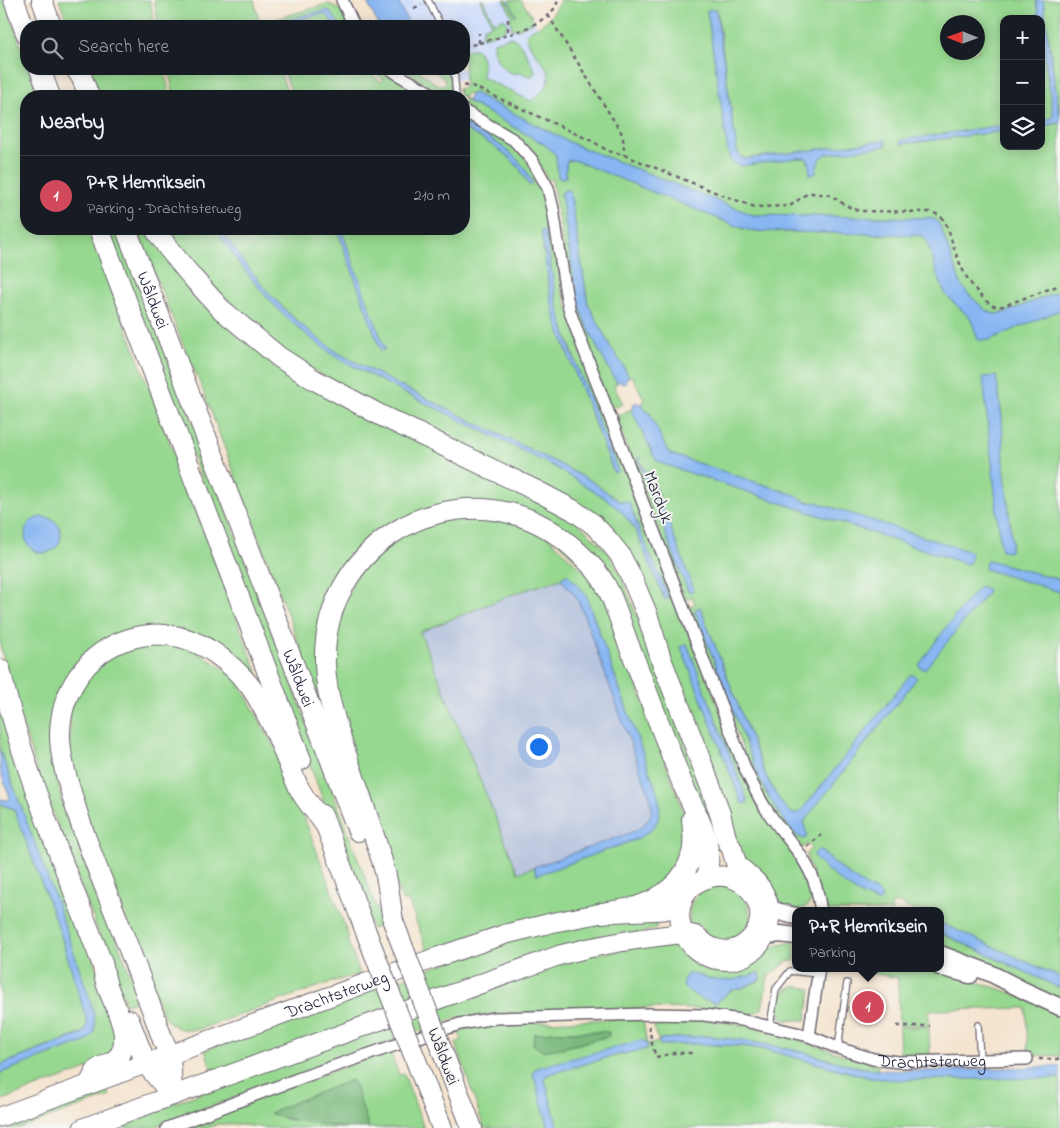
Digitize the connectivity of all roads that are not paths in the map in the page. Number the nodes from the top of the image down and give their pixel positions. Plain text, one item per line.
1 (14, 0) edge
2 (42, 0) edge
3 (342, 0) edge
4 (428, 0) edge
5 (21, 20) edge
6 (49, 20) edge
7 (351, 20) edge
8 (438, 20) edge
9 (42, 75) edge
10 (69, 75) edge
11 (80, 75) edge
12 (399, 75) edge
13 (454, 75) edge
14 (48, 90) edge
15 (75, 90) edge
16 (87, 90) edge
17 (425, 90) edge
18 (456, 90) edge
19 (470, 115) edge
20 (102, 235) edge
21 (128, 235) edge
22 (159, 235) edge
23 (0, 669) edge
24 (683, 785) junction
25 (326, 826) junction
26 (742, 877) junction
27 (707, 878) junction
28 (680, 906) junction
29 (764, 907) junction
30 (819, 907) edge
31 (602, 913) junction
32 (792, 915) edge
33 (393, 921) junction
34 (683, 934) junction
35 (765, 936) junction
36 (792, 936) edge
37 (944, 956) edge
38 (102, 963) junction
39 (944, 968) edge
40 (792, 970) edge
41 (819, 972) edge
42 (847, 983) dead end
43 (1025, 992) junction
44 (1060, 1007) edge
45 (978, 1025) dead end
46 (770, 1026) junction
47 (809, 1036) junction
48 (838, 1048) junction
49 (169, 1056) junction
50 (1027, 1059) road end
51 (980, 1060) junction
52 (146, 1064) junction
53 (89, 1084) junction
54 (172, 1095) junction
55 (0, 1117) edge
56 (82, 1128) edge
57 (167, 1128) edge
58 (442, 1128) edge
59 (472, 1128) edge

1 - 5 highway
2 - 6 highway
3 - 7 street
4 - 8 lane
9 - 14 highway
10 - 15 highway
11 - 16 highway
12 - 17 street
13 - 18 lane
19 - 30 street, Mardyk
20 - 25 highway, Wâldwei
21 - 33 highway, Wâldwei
22 - 26 highway
23 - 38 highway
24 - 27 highway
24 - 31 highway
24 - 33 highway
25 - 49 highway
25 - 58 highway, Wâldwei, bridge
26 - 27 main road
26 - 29 main road
27 - 28 main road
28 - 31 main road, Drachtsterweg
28 - 34 main road
29 - 32 main road
29 - 34 main road
29 - 35 main road
31 - 49 main road, Drachtsterweg
33 - 59 highway, Wâldwei, bridge
34 - 35 main road
34 - 54 main road
35 - 36 main road
37 - 43 main road
38 - 52 highway
38 - 53 highway
39 - 43 main road
40 - 46 lane
41 - 47 street
42 - 48 lane
43 - 44 main road
45 - 51 lane
46 - 47 street, Drachtsterweg
46 - 57 street
47 - 48 street, Drachtsterweg
48 - 51 street, Drachtsterweg
49 - 52 main road, Drachtsterweg
49 - 54 highway
50 - 51 street, Drachtsterweg
52 - 53 main road, Drachtsterweg
52 - 54 highway
53 - 55 main road, Drachtsterweg
54 - 56 main road

